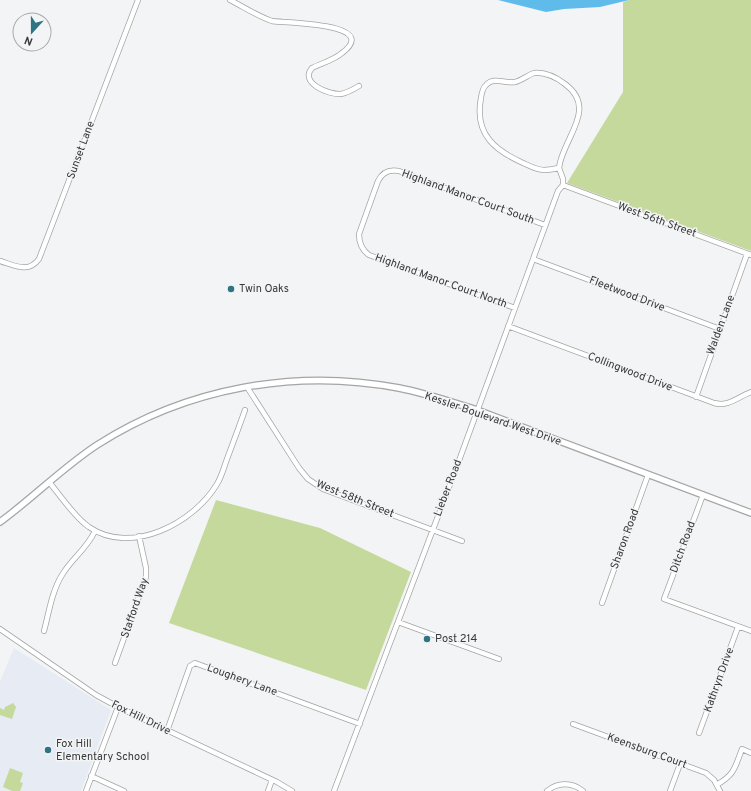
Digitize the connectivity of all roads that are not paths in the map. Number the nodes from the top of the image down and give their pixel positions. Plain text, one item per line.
1 (138, 0) edge
2 (230, 0) edge
3 (359, 86) dead end
4 (559, 168) junction
5 (563, 185) junction
6 (545, 225) junction
7 (368, 254) joint
8 (749, 254) edge
9 (533, 259) junction
10 (0, 261) edge
11 (515, 308) junction
12 (508, 326) junction
13 (720, 329) junction
14 (247, 386) junction
15 (751, 392) edge
16 (696, 397) junction
17 (245, 410) dead end
18 (477, 410) junction
19 (648, 475) junction
20 (49, 482) junction
21 (703, 495) junction
22 (751, 513) edge
23 (0, 522) edge
24 (432, 529) junction
25 (95, 531) junction
26 (139, 536) junction
27 (462, 541) dead end
28 (602, 603) dead end
29 (398, 622) junction
30 (738, 627) junction
31 (0, 629) edge
32 (44, 630) dead end
33 (751, 632) edge
34 (498, 659) dead end
35 (115, 663) dead end
36 (118, 707) junction
37 (360, 724) junction
38 (573, 724) dead end
39 (166, 731) junction
40 (699, 733) dead end
41 (751, 753) edge
42 (680, 764) junction
43 (91, 776) junction
44 (272, 780) junction
45 (718, 784) junction
46 (86, 791) edge
47 (124, 791) edge
48 (268, 791) edge
49 (292, 791) edge
50 (334, 791) edge
51 (547, 791) edge
52 (584, 791) edge
53 (670, 791) edge
54 (720, 791) edge

1 - 10 street, Sunset Lane
2 - 3 street
4 - 4 street
4 - 5 street
5 - 6 street, Lieber Road
5 - 8 street, West 56th Street
6 - 7 street, Highland Manor Court South
6 - 9 street, Lieber Road
7 - 11 street, Highland Manor Court North
8 - 13 street, Walden Lane
9 - 11 street, Lieber Road
9 - 13 street, Fleetwood Drive
11 - 12 street, Lieber Road
12 - 16 street, Collingwood Drive
12 - 18 street, Lieber Road
13 - 16 street, Walden Lane
14 - 18 main road, Kessler Boulevard West Drive
14 - 20 main road, Kessler Boulevard West Drive
14 - 24 street, West 58th Street
15 - 16 street, Collingwood Drive
17 - 26 street
18 - 19 main road, Kessler Boulevard West Drive
18 - 24 street, Lieber Road
19 - 21 main road, Kessler Boulevard West Drive
19 - 28 street, Sharon Road
20 - 23 main road, Kessler Boulevard West Drive
20 - 25 street
21 - 22 main road, Kessler Boulevard West Drive
21 - 30 street, Ditch Road
24 - 27 street, West 58th Street
24 - 29 street, Lieber Road
25 - 26 street
25 - 32 street
26 - 35 street, Stafford Way
29 - 34 street
29 - 37 street, Lieber Road
30 - 33 street
30 - 40 street, Kathryn Drive
31 - 36 street, Fox Hill Drive
36 - 39 street, Fox Hill Drive
36 - 43 street
37 - 39 street, Loughery Lane
37 - 50 street, Lieber Road
38 - 42 street, Keensburg Court
39 - 44 street, Fox Hill Drive
41 - 45 street
42 - 45 street, Keensburg Court
42 - 53 street
43 - 46 street
43 - 47 street
44 - 48 street
44 - 49 street, Fox Hill Drive
45 - 54 street
51 - 52 street

